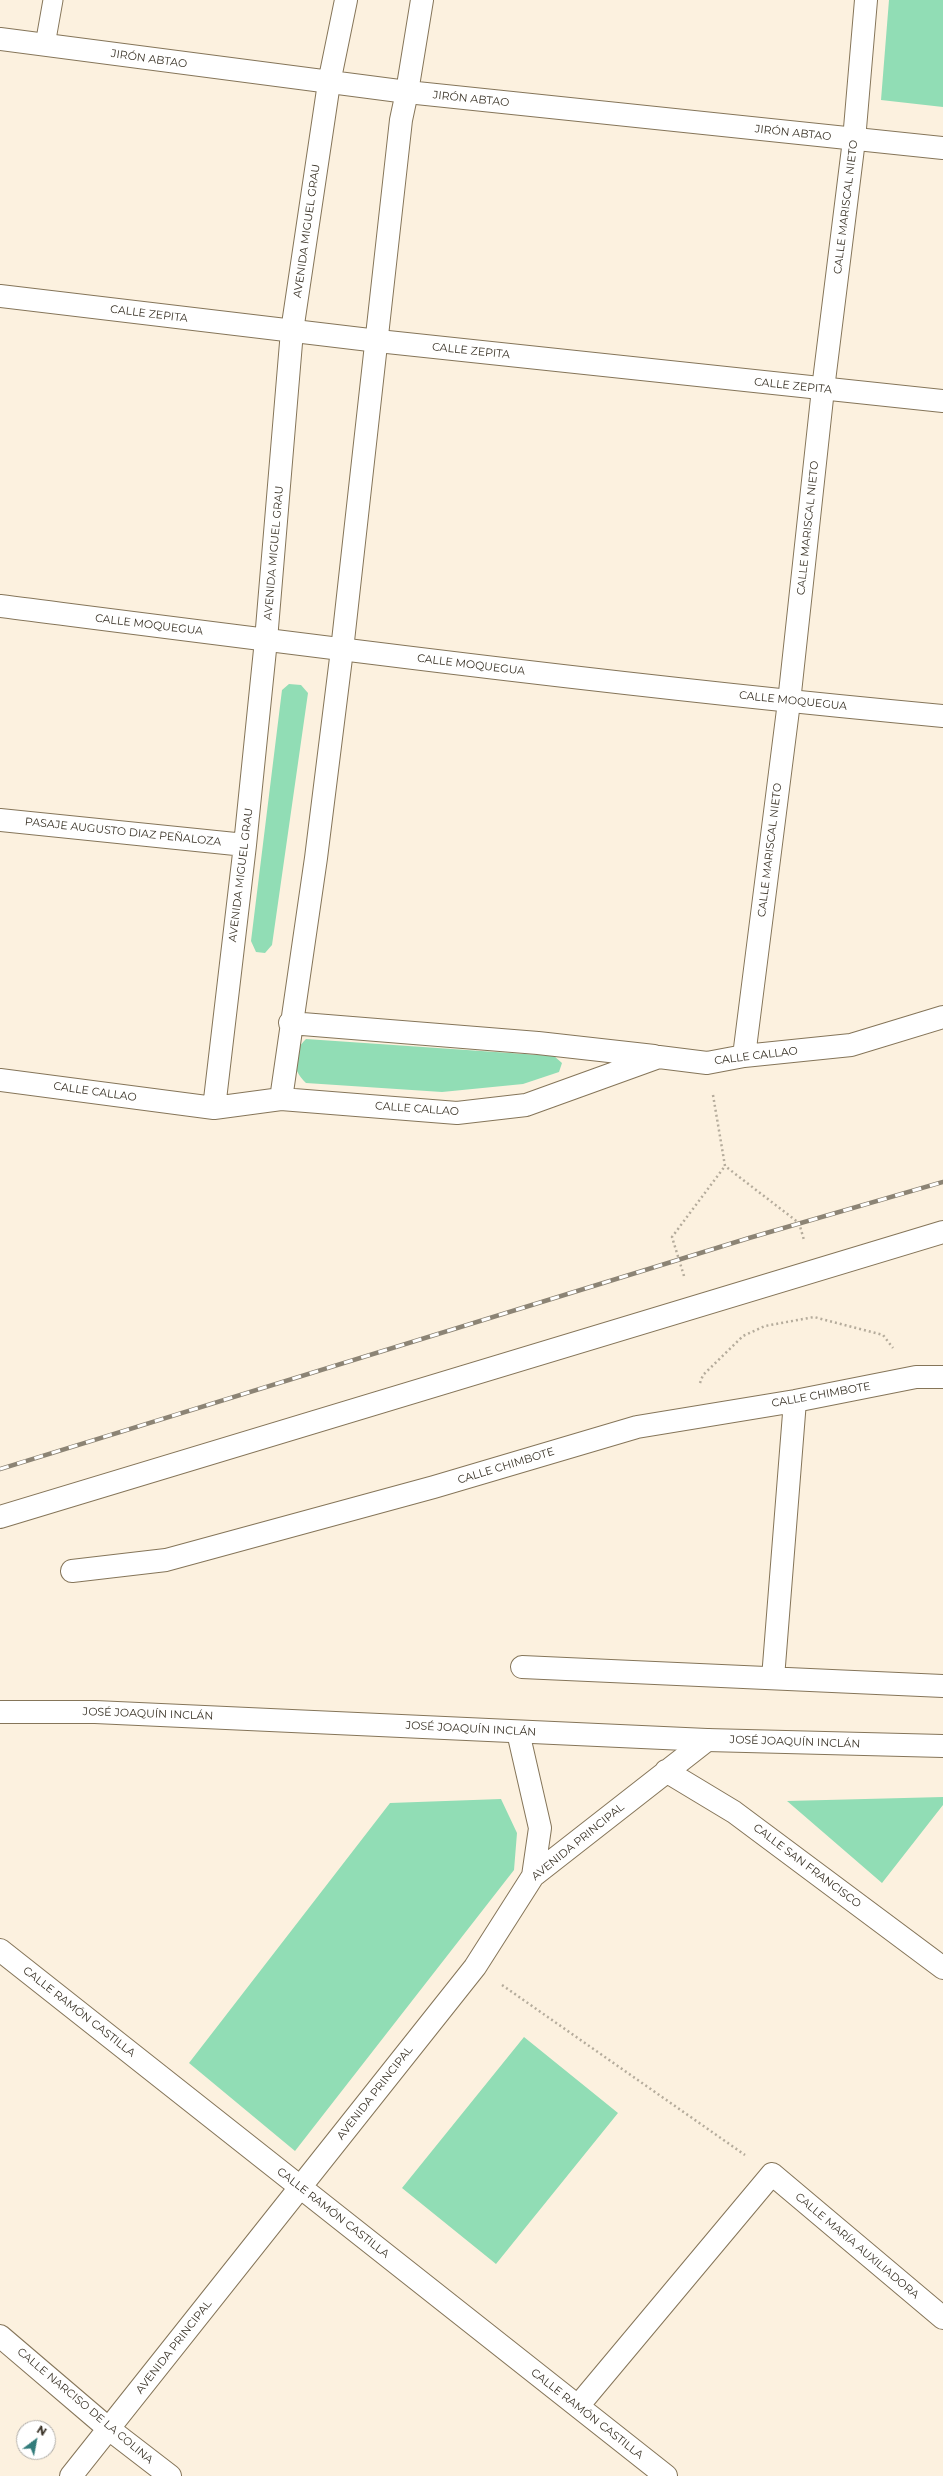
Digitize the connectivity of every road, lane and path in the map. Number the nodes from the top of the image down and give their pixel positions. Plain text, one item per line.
1 (53, 0) edge
2 (346, 0) edge
3 (422, 0) edge
4 (866, 0) edge
5 (0, 39) edge
6 (45, 45) junction
7 (329, 83) junction
8 (407, 92) junction
9 (854, 140) junction
10 (943, 148) edge
11 (0, 296) edge
12 (292, 331) junction
13 (378, 341) junction
14 (823, 389) junction
15 (943, 401) edge
16 (0, 606) edge
17 (266, 640) junction
18 (342, 650) junction
19 (789, 702) junction
20 (943, 716) edge
21 (0, 820) edge
22 (245, 845) junction
23 (943, 1017) edge
24 (290, 1023) junction
25 (744, 1056) junction
26 (659, 1057) junction
27 (707, 1063) junction
28 (0, 1080) edge
29 (281, 1099) junction
30 (214, 1108) junction
31 (725, 1166) junction
32 (943, 1232) edge
33 (814, 1271) junction
34 (694, 1307) junction
35 (916, 1377) junction
36 (943, 1377) edge
37 (796, 1400) junction
38 (685, 1417) junction
39 (0, 1517) edge
40 (72, 1571) dead end
41 (522, 1667) dead end
42 (773, 1678) junction
43 (943, 1686) edge
44 (0, 1712) edge
45 (518, 1732) junction
46 (707, 1740) junction
47 (943, 1746) edge
48 (666, 1771) junction
49 (533, 1876) junction
50 (0, 1950) edge
51 (475, 1967) junction
52 (943, 1968) edge
53 (772, 2174) junction
54 (300, 2187) junction
55 (943, 2318) edge
56 (0, 2336) edge
57 (578, 2406) junction
58 (109, 2429) junction
59 (71, 2476) edge
60 (170, 2476) edge
61 (666, 2476) edge

1 - 6 lane
2 - 7 street, AVENIDA MIGUEL GRAU
3 - 8 street
4 - 9 street, CALLE MARISCAL NIETO
5 - 6 street, JIRÓN ABTAO
6 - 7 street, JIRÓN ABTAO
7 - 8 street, JIRÓN ABTAO
7 - 12 street, AVENIDA MIGUEL GRAU
8 - 9 street, JIRÓN ABTAO
8 - 13 street
9 - 10 street, JIRÓN ABTAO
9 - 14 street, CALLE MARISCAL NIETO
11 - 12 street, CALLE ZEPITA
12 - 13 street, CALLE ZEPITA
12 - 17 street, AVENIDA MIGUEL GRAU
13 - 14 street, CALLE ZEPITA
13 - 18 street
14 - 15 street, CALLE ZEPITA
14 - 19 street, CALLE MARISCAL NIETO
16 - 17 street, CALLE MOQUEGUA
17 - 18 street, CALLE MOQUEGUA
17 - 22 street, AVENIDA MIGUEL GRAU
18 - 19 street, CALLE MOQUEGUA
18 - 24 street
19 - 20 street, CALLE MOQUEGUA
19 - 25 street, CALLE MARISCAL NIETO
21 - 22 street, PASAJE AUGUSTO DIAZ PEÑALOZA
22 - 30 street, AVENIDA MIGUEL GRAU
23 - 25 street, CALLE CALLAO
24 - 26 street
24 - 29 street
25 - 27 street, CALLE CALLAO
26 - 27 street, CALLE CALLAO
26 - 29 street, CALLE CALLAO
27 - 31 path
28 - 30 street, CALLE CALLAO
29 - 30 street, CALLE CALLAO
31 - 33 path
31 - 34 path
32 - 33 street
33 - 34 street
34 - 39 street
35 - 36 street, CALLE CHIMBOTE
35 - 37 street, CALLE CHIMBOTE
35 - 38 path
37 - 38 street, CALLE CHIMBOTE
37 - 42 street
38 - 40 street, CALLE CHIMBOTE
41 - 42 street
42 - 43 street
44 - 45 street, JOSÉ JOAQUÍN INCLÁN
45 - 46 street, JOSÉ JOAQUÍN INCLÁN
45 - 49 street
46 - 47 street, JOSÉ JOAQUÍN INCLÁN
46 - 48 street, AVENIDA PRINCIPAL
48 - 49 street, AVENIDA PRINCIPAL
48 - 52 street, CALLE SAN FRANCISCO
49 - 51 street, AVENIDA PRINCIPAL
50 - 54 street, CALLE RAMÓN CASTILLA
51 - 53 path
51 - 54 street, AVENIDA PRINCIPAL
53 - 55 street, CALLE MARÍA AUXILIADORA
53 - 57 street
54 - 57 street, CALLE RAMÓN CASTILLA
54 - 58 street, AVENIDA PRINCIPAL
56 - 58 street, CALLE NARCISO DE LA COLINA
57 - 61 street, CALLE RAMÓN CASTILLA
58 - 59 street, AVENIDA PRINCIPAL
58 - 60 street, CALLE NARCISO DE LA COLINA

